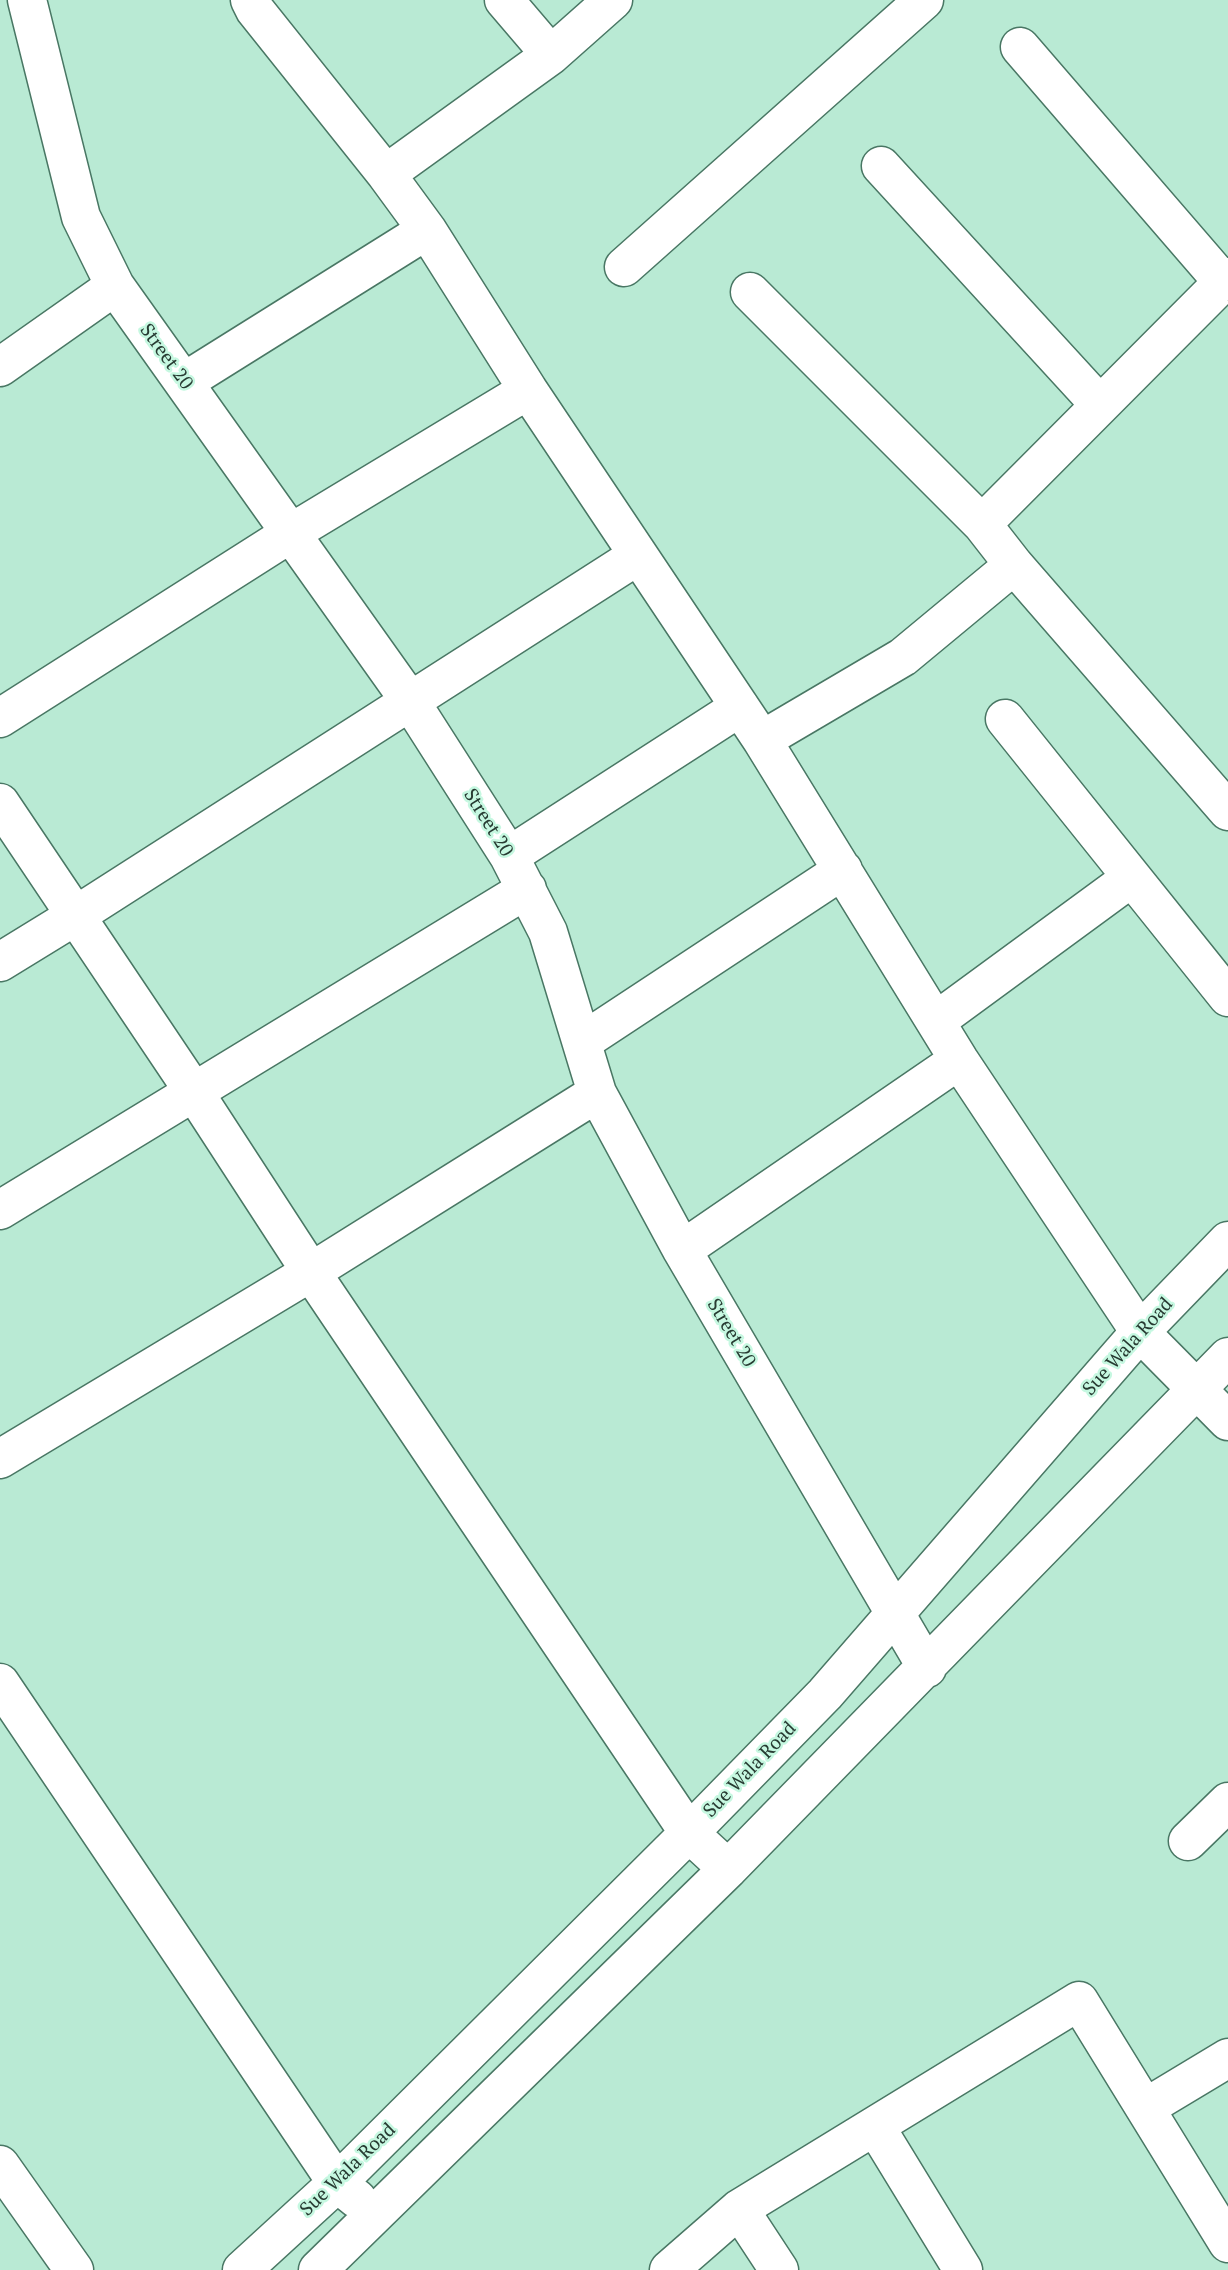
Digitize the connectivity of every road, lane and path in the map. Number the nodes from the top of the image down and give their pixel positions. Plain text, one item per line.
1 (26, 0) edge
2 (250, 0) edge
3 (504, 0) edge
4 (613, 0) edge
5 (924, 0) edge
6 (1020, 47) dead end
7 (551, 55) junction
8 (881, 166) dead end
9 (386, 174) junction
10 (427, 230) junction
11 (624, 267) dead end
12 (1225, 280) edge
13 (115, 286) junction
14 (750, 292) dead end
15 (0, 367) edge
16 (184, 382) junction
17 (528, 390) junction
18 (1100, 405) junction
19 (982, 524) junction
20 (291, 533) junction
21 (637, 556) junction
22 (1014, 565) junction
23 (411, 701) junction
24 (740, 707) junction
25 (0, 718) edge
26 (1005, 719) dead end
27 (762, 740) junction
28 (0, 803) edge
29 (1228, 811) edge
30 (509, 856) junction
31 (843, 870) junction
32 (1131, 878) junction
33 (527, 889) junction
34 (75, 916) junction
35 (0, 962) edge
36 (1228, 997) edge
37 (936, 1021) junction
38 (582, 1042) junction
39 (959, 1060) junction
40 (194, 1092) junction
41 (597, 1093) junction
42 (0, 1210) edge
43 (1228, 1241) edge
44 (682, 1250) junction
45 (311, 1272) junction
46 (1140, 1332) junction
47 (1228, 1357) edge
48 (1198, 1390) junction
49 (1228, 1421) edge
50 (0, 1459) edge
51 (897, 1614) junction
52 (927, 1668) junction
53 (0, 1683) edge
54 (1228, 1802) edge
55 (689, 1833) junction
56 (1188, 1841) dead end
57 (728, 1869) junction
58 (1228, 2058) edge
59 (1145, 2108) junction
60 (875, 2126) junction
61 (0, 2165) edge
62 (337, 2183) junction
63 (739, 2209) junction
64 (376, 2213) junction
65 (1228, 2243) edge
66 (74, 2270) edge
67 (242, 2270) edge
68 (318, 2270) edge
69 (668, 2270) edge
70 (779, 2270) edge
71 (963, 2270) edge

1 - 13 street, Street 20
2 - 9 street
3 - 7 street
4 - 7 street
5 - 11 street
6 - 12 street
7 - 9 street
8 - 18 street
9 - 10 street
10 - 16 street
10 - 17 street
12 - 18 street
13 - 15 street
13 - 16 street, Street 20
14 - 19 street
16 - 20 street, Street 20
17 - 20 street
17 - 21 street
18 - 19 street
19 - 22 street
20 - 23 street, Street 20
20 - 25 street
21 - 23 street
21 - 24 street
22 - 27 street
22 - 29 street
23 - 30 street, Street 20
23 - 34 street
24 - 27 street
24 - 30 street
26 - 32 street
27 - 31 street
28 - 34 street
30 - 33 street, Street 20
31 - 37 street
31 - 38 street
32 - 36 street
32 - 37 street
33 - 38 street, Street 20
33 - 40 street
34 - 35 street
34 - 40 street
37 - 39 street
38 - 41 street, Street 20
39 - 44 street
39 - 46 street
40 - 42 street
40 - 45 street
41 - 44 street, Street 20
41 - 45 street
43 - 46 street, Sue Wala Road
44 - 51 street, Street 20
45 - 50 street
45 - 55 street
46 - 48 street
46 - 51 street, Sue Wala Road
47 - 48 street
48 - 49 street
48 - 52 street
51 - 52 street, Street 20
51 - 55 street, Sue Wala Road
52 - 57 street
53 - 62 street
54 - 56 street
55 - 57 street
55 - 62 street, Sue Wala Road
57 - 64 street
58 - 59 street
59 - 60 street
59 - 65 street
60 - 63 street
60 - 71 street
61 - 66 street
62 - 64 street
62 - 67 street, Sue Wala Road
63 - 69 street
63 - 70 street
64 - 68 street

